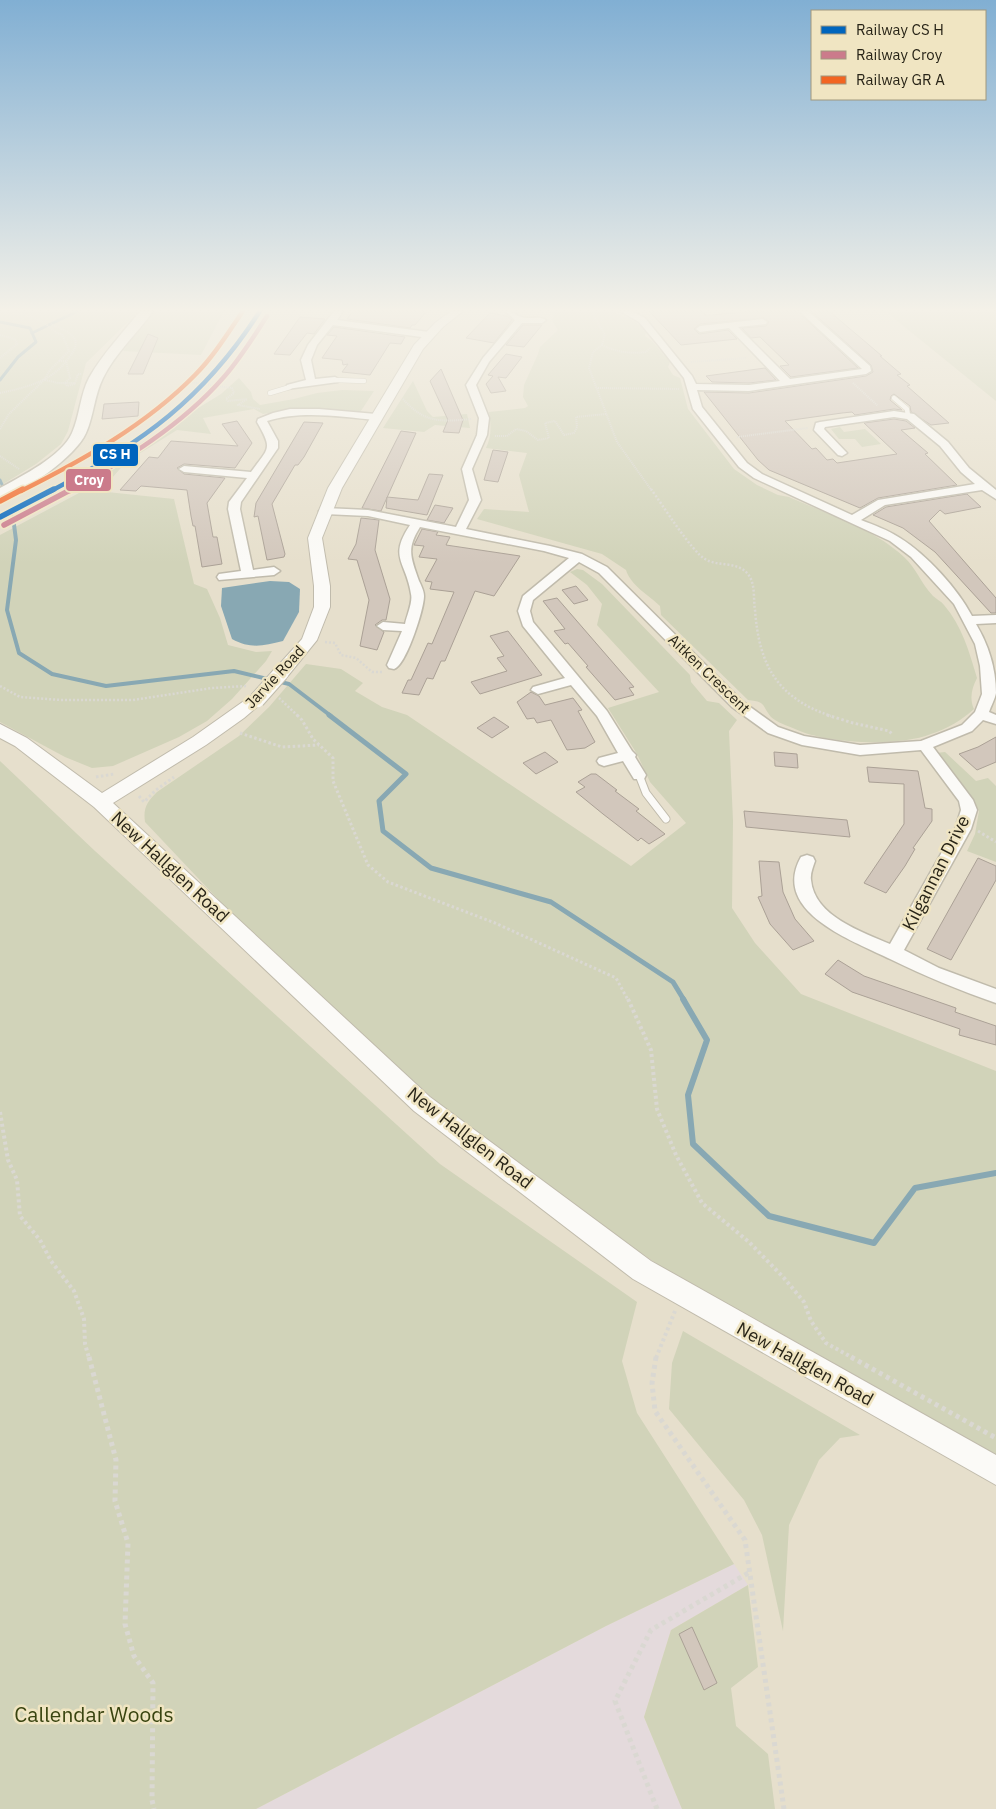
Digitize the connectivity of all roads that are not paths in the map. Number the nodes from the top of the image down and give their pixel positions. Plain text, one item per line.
1 (89, 395) edge
2 (389, 395) edge
3 (474, 395) edge
4 (694, 395) edge
5 (894, 398) dead end
6 (908, 416) junction
7 (376, 418) junction
8 (851, 443) dead end
9 (184, 469) dead end
10 (254, 475) junction
11 (984, 486) junction
12 (0, 494) edge
13 (996, 496) edge
14 (325, 511) junction
15 (853, 520) junction
16 (416, 524) junction
17 (459, 532) junction
18 (578, 557) junction
19 (274, 570) dead end
20 (248, 574) junction
21 (223, 577) dead end
22 (996, 619) edge
23 (970, 620) junction
24 (383, 626) dead end
25 (410, 628) junction
26 (394, 665) road end
27 (575, 680) junction
28 (538, 690) dead end
29 (981, 714) junction
30 (996, 720) edge
31 (0, 730) edge
32 (916, 747) junction
33 (629, 755) junction
34 (604, 761) dead end
35 (639, 775) joint
36 (101, 802) junction
37 (666, 819) dead end
38 (807, 862) dead end
39 (894, 953) junction
40 (996, 996) edge
41 (996, 1471) edge

1 - 12 main road
2 - 7 street, Jarvie Road
3 - 17 street
4 - 15 street
5 - 6 lane
6 - 8 street
6 - 11 street
7 - 10 street
7 - 14 street, Jarvie Road
9 - 10 street
10 - 20 street
11 - 13 street
11 - 15 street
14 - 16 street, Aitken Crescent
14 - 36 street, Jarvie Road, bridge
15 - 23 street
16 - 17 street, Aitken Crescent
16 - 25 street
17 - 18 street, Aitken Crescent
18 - 27 street
18 - 32 street, Aitken Crescent
19 - 20 street
20 - 21 street
22 - 23 street
23 - 29 street
24 - 25 street
25 - 26 street
27 - 28 street
27 - 33 street
29 - 30 street
29 - 32 street, Aitken Crescent
31 - 36 street, New Hallglen Road
32 - 39 street, Kilgannan Drive
33 - 34 street
33 - 35 street
35 - 37 lane
36 - 41 street, New Hallglen Road
38 - 39 street
39 - 40 street

